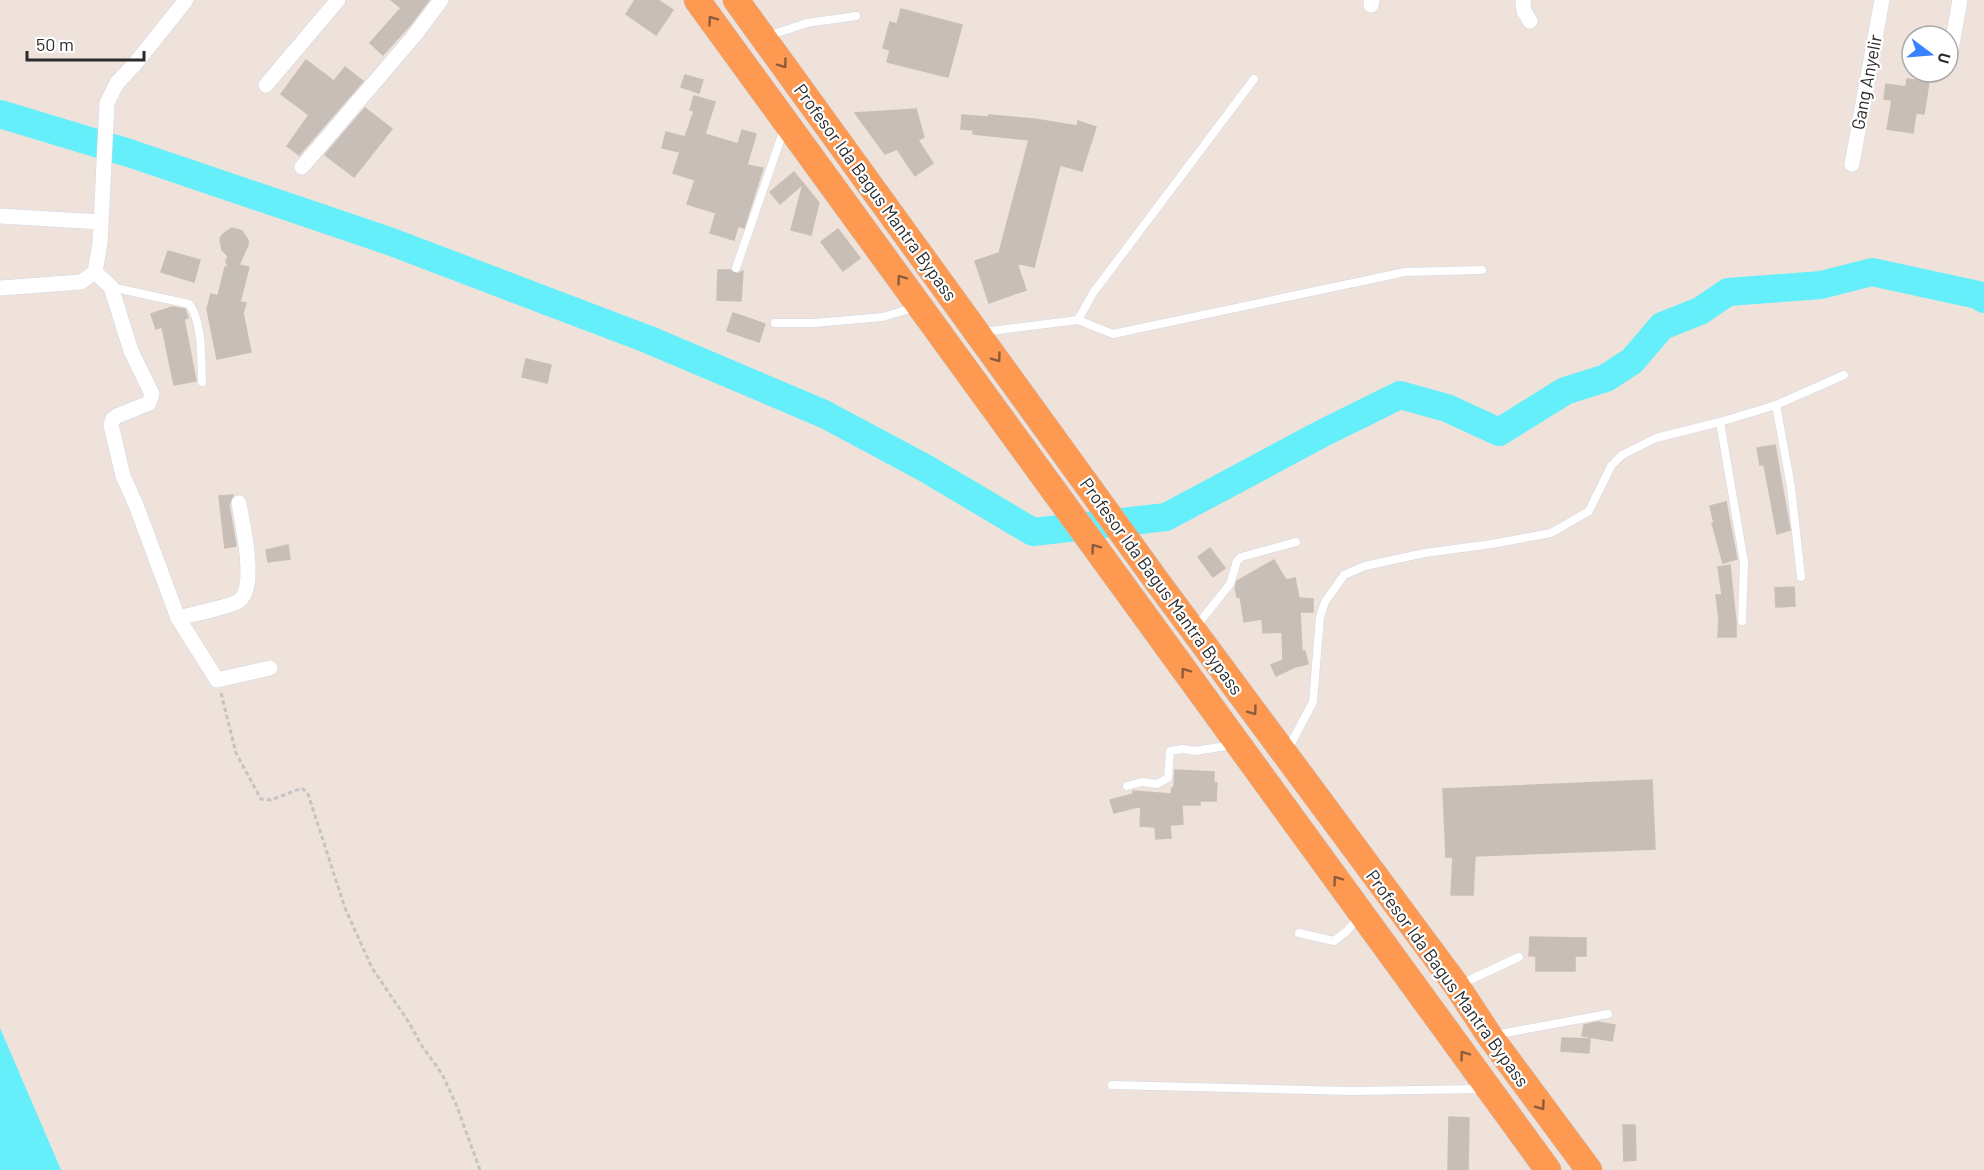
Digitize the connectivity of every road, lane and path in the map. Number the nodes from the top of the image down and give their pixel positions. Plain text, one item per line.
1 (186, 0) edge
2 (338, 0) edge
3 (441, 0) edge
4 (697, 0) edge
5 (736, 0) edge
6 (1523, 0) edge
7 (1882, 0) edge
8 (1960, 0) edge
9 (856, 16) dead end
10 (1530, 21) dead end
11 (1955, 24) edge
12 (763, 37) junction
13 (1254, 79) dead end
14 (266, 85) dead end
15 (786, 122) junction
16 (1851, 164) dead end
17 (302, 167) dead end
18 (0, 216) edge
19 (101, 222) junction
20 (736, 268) dead end
21 (1482, 270) dead end
22 (95, 272) junction
23 (111, 287) junction
24 (0, 288) edge
25 (921, 306) junction
26 (1078, 320) junction
27 (775, 323) dead end
28 (978, 333) junction
29 (1844, 375) dead end
30 (202, 382) dead end
31 (1776, 405) junction
32 (1720, 422) junction
33 (239, 503) dead end
34 (1296, 542) dead end
35 (1801, 577) dead end
36 (178, 618) junction
37 (1742, 621) dead end
38 (1194, 629) junction
39 (270, 668) dead end
40 (217, 680) junction
41 (1238, 744) junction
42 (1285, 755) junction
43 (1127, 786) dead end
44 (1362, 914) junction
45 (1299, 933) dead end
46 (1519, 957) dead end
47 (1457, 986) junction
48 (1608, 1014) dead end
49 (1489, 1035) junction
50 (1112, 1085) dead end
51 (1487, 1089) junction
52 (480, 1170) edge
53 (1548, 1170) edge
54 (1589, 1170) edge

1 - 19 street
2 - 14 street
3 - 17 street
15 -> 4 highway, Profesor Ida Bagus Mantra Bypass
5 - 12 highway, Profesor Ida Bagus Mantra Bypass
6 - 10 street
7 - 16 street, Gang Anyelir
8 - 11 street
9 - 12 lane
12 -> 28 highway, Profesor Ida Bagus Mantra Bypass
13 - 26 lane
15 - 20 lane
25 -> 15 highway, Profesor Ida Bagus Mantra Bypass
18 - 19 street
19 - 22 street
21 - 26 lane
22 - 23 street
22 - 24 street
23 - 30 lane
23 - 36 street
25 - 27 lane
41 -> 25 highway, Profesor Ida Bagus Mantra Bypass
26 - 28 lane
28 -> 38 highway, Profesor Ida Bagus Mantra Bypass
29 - 31 lane
31 - 32 lane
31 - 35 lane
32 - 37 lane
32 - 42 lane
33 - 36 street
34 - 38 lane
36 - 40 street
38 -> 42 highway, Profesor Ida Bagus Mantra Bypass
39 - 40 street
40 - 52 path
41 - 43 lane
44 -> 41 highway, Profesor Ida Bagus Mantra Bypass
42 - 47 highway, Profesor Ida Bagus Mantra Bypass
44 - 45 lane
51 -> 44 highway, Profesor Ida Bagus Mantra Bypass
46 - 47 lane
47 - 49 highway, Profesor Ida Bagus Mantra Bypass
48 - 49 lane
49 -> 54 highway, Profesor Ida Bagus Mantra Bypass
50 - 51 lane
51 - 53 highway, Profesor Ida Bagus Mantra Bypass

